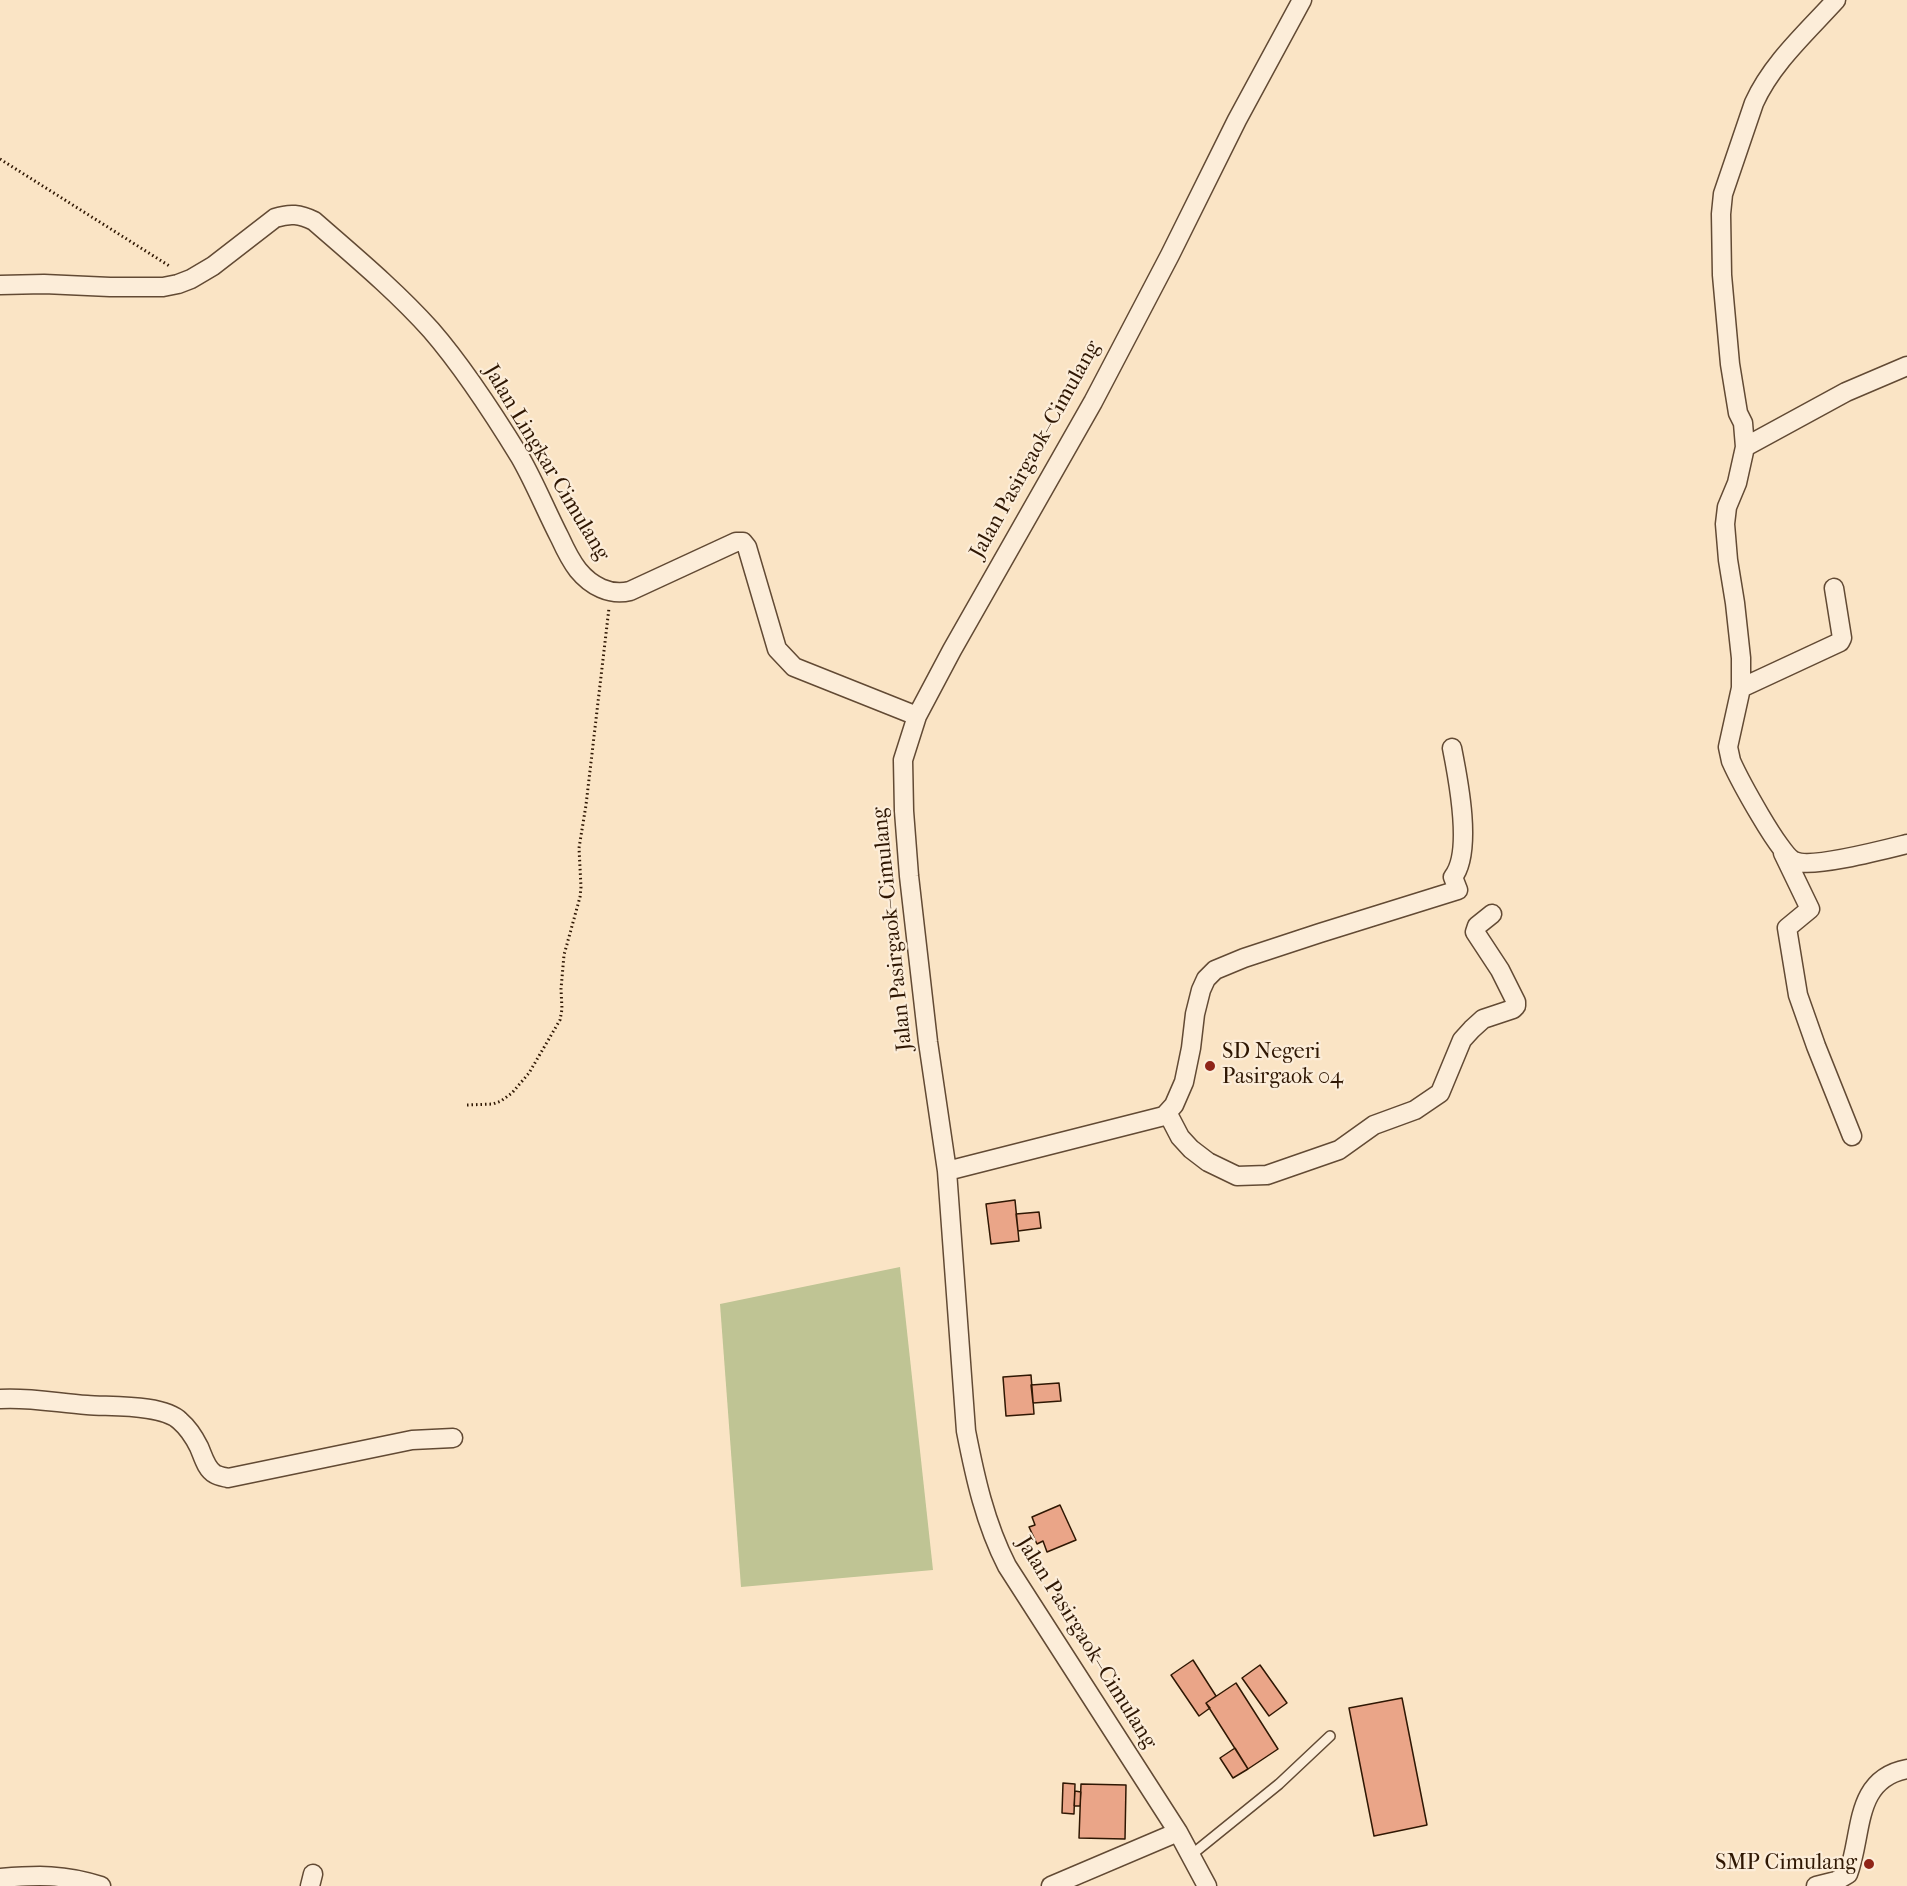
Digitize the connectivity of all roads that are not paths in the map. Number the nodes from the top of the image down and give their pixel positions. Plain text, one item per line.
1 (1302, 0) edge
2 (1836, 0) edge
3 (0, 285) edge
4 (1907, 366) edge
5 (1745, 447) junction
6 (1834, 588) dead end
7 (1741, 688) junction
8 (917, 716) junction
9 (1452, 748) dead end
10 (1779, 844) junction
11 (1907, 844) edge
12 (1492, 914) dead end
13 (1168, 1114) junction
14 (1852, 1136) dead end
15 (947, 1171) junction
16 (0, 1399) edge
17 (453, 1438) dead end
18 (1330, 1736) dead end
19 (1907, 1769) edge
20 (1178, 1832) junction
21 (1190, 1856) junction
22 (0, 1878) edge
23 (101, 1886) edge
24 (1051, 1886) edge
25 (1206, 1886) edge
26 (1816, 1886) edge

1 - 8 street, Jalan Pasirgaok–Cimulang
2 - 5 street
3 - 8 street, Jalan Lingkar Cimulang
4 - 5 street
5 - 7 street
6 - 7 street
7 - 10 street
8 - 15 street, Jalan Pasirgaok–Cimulang
9 - 13 street
10 - 11 street
10 - 14 street
12 - 13 street
13 - 15 street
15 - 20 street, Jalan Pasirgaok–Cimulang
16 - 17 street
18 - 21 lane
19 - 26 street
20 - 21 street, Jalan Pasirgaok–Cimulang
20 - 24 street
21 - 25 street, Jalan Pasirgaok–Cimulang
22 - 23 street

